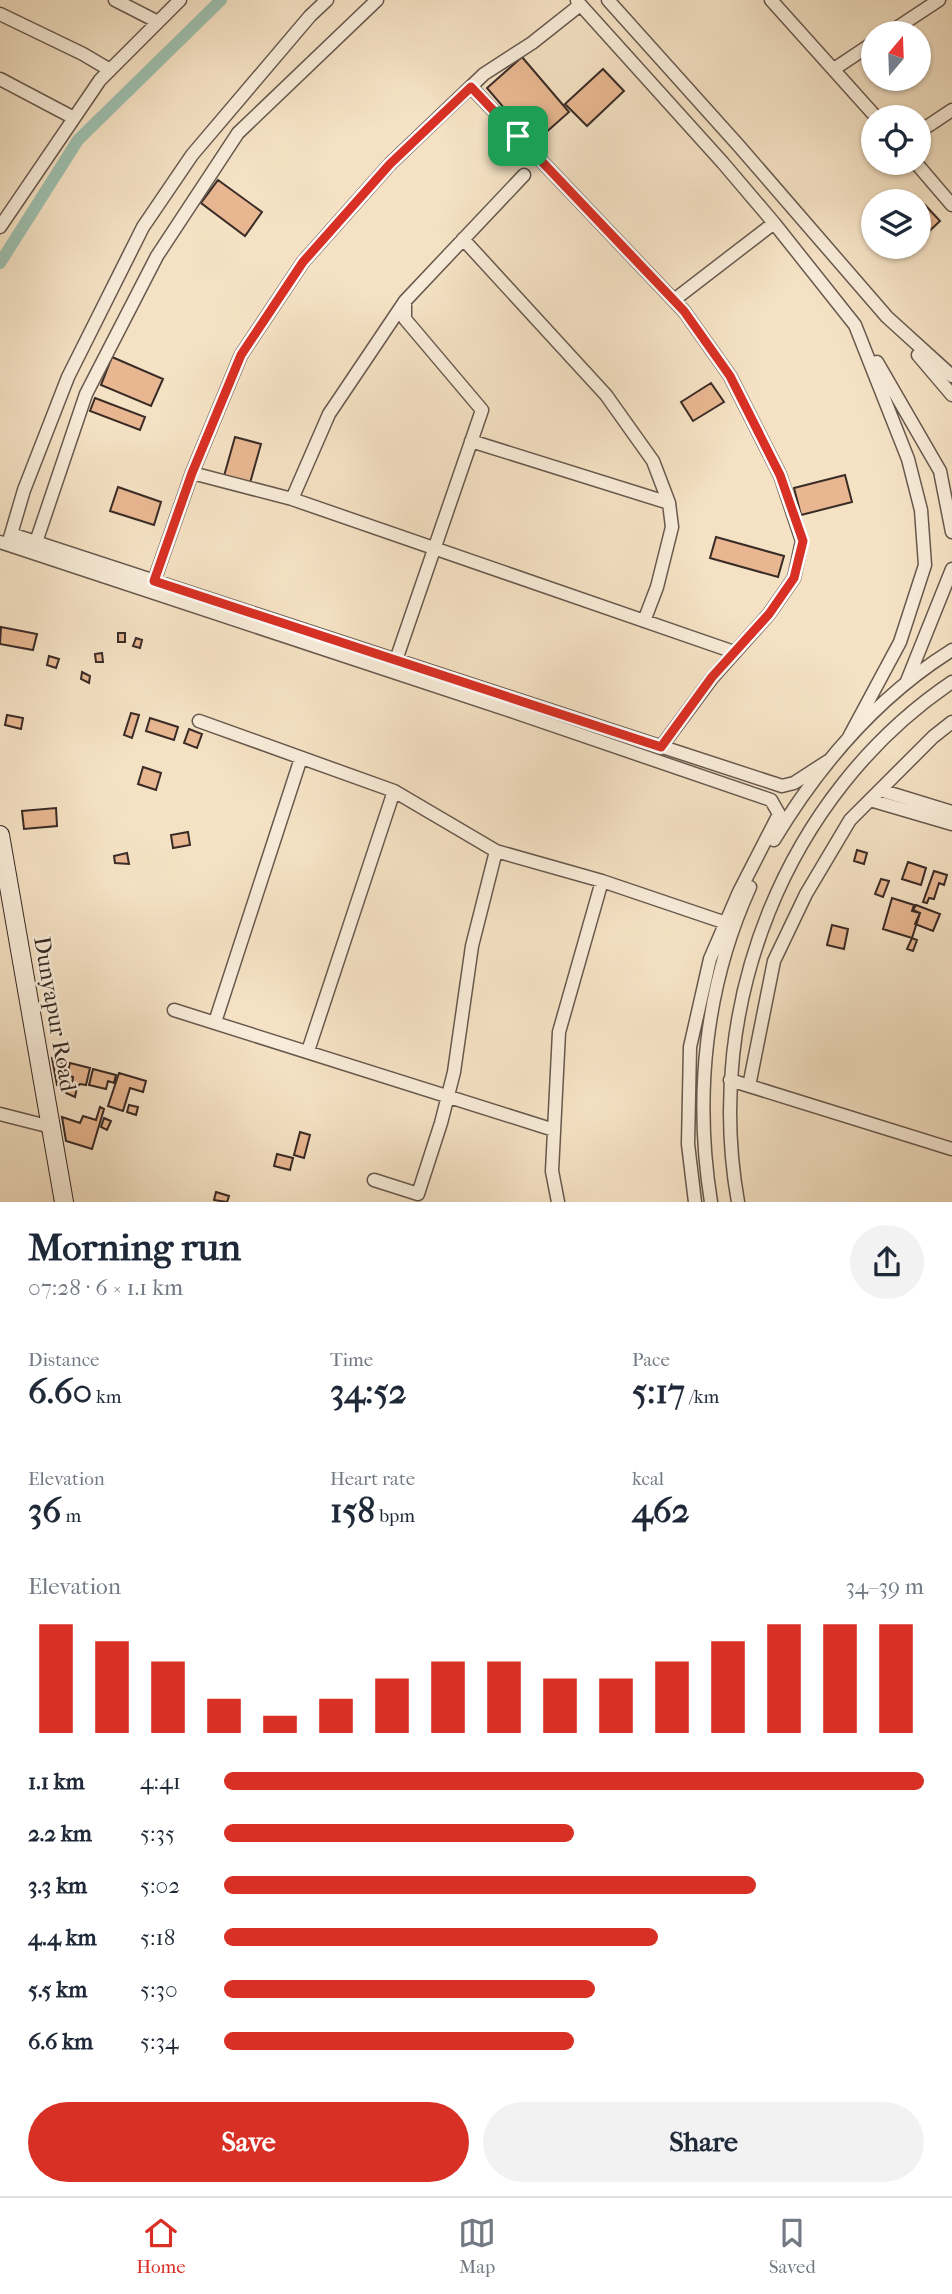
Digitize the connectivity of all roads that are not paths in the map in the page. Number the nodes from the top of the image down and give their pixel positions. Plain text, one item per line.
1 (115, 0) edge
2 (180, 0) edge
3 (327, 0) edge
4 (377, 0) edge
5 (608, 0) edge
6 (771, 0) edge
7 (939, 0) edge
8 (579, 3) edge
9 (0, 14) edge
10 (907, 21) edge
11 (158, 22) junction
12 (861, 51) edge
13 (834, 69) junction
14 (110, 70) junction
15 (0, 79) edge
16 (471, 87) junction
17 (866, 105) edge
18 (952, 110) edge
19 (74, 118) junction
20 (931, 124) edge
21 (524, 175) dead end
22 (926, 175) edge
23 (952, 205) edge
24 (774, 223) junction
25 (0, 227) edge
26 (463, 239) junction
27 (674, 300) junction
28 (405, 301) junction
29 (887, 317) junction
30 (855, 325) junction
31 (949, 370) edge
32 (952, 395) edge
33 (471, 441) junction
34 (192, 473) junction
35 (292, 499) junction
36 (669, 503) junction
37 (951, 527) edge
38 (6, 540) edge
39 (34, 547) junction
40 (434, 548) junction
41 (952, 569) edge
42 (154, 581) junction
43 (949, 583) edge
44 (644, 621) junction
45 (734, 652) junction
46 (950, 655) edge
47 (397, 660) junction
48 (952, 682) edge
49 (905, 685) junction
50 (199, 721) dead end
51 (952, 722) edge
52 (849, 737) junction
53 (661, 747) junction
54 (301, 758) junction
55 (828, 761) junction
56 (880, 790) junction
57 (394, 791) junction
58 (870, 800) junction
59 (952, 812) edge
60 (952, 824) edge
61 (0, 835) edge
62 (496, 851) junction
63 (602, 881) junction
64 (726, 923) junction
65 (174, 1010) dead end
66 (215, 1021) junction
67 (308, 1051) junction
68 (730, 1080) junction
69 (749, 1086) junction
70 (448, 1096) junction
71 (0, 1114) edge
72 (51, 1127) junction
73 (554, 1130) junction
74 (952, 1149) edge
75 (374, 1180) dead end
76 (422, 1198) edge
77 (64, 1202) edge
78 (558, 1202) edge
79 (695, 1202) edge
80 (711, 1202) edge
81 (738, 1202) edge

1 - 11 street
2 - 11 street
3 - 38 street
4 - 39 street
5 - 29 street
6 - 13 street
7 - 10 street
8 - 16 street
8 - 24 street
9 - 14 street
11 - 14 street
12 - 13 street
13 - 17 street
14 - 19 street
15 - 19 street
16 - 27 street
16 - 34 street
18 - 20 street
19 - 25 street
21 - 26 street
22 - 23 street
24 - 27 street
24 - 30 street
26 - 28 street
26 - 36 street
27 - 45 street
28 - 33 street
28 - 35 street
29 - 31 street
29 - 32 street
30 - 37 street
30 - 52 street
33 - 36 street
33 - 40 street
34 - 35 street
34 - 42 street
35 - 40 street
36 - 44 street
38 - 39 street
39 - 42 street
39 - 64 street
40 - 44 street
40 - 47 street
41 - 43 street
42 - 47 street
43 - 49 street
44 - 45 street
45 - 53 street
46 - 49 street
47 - 53 street
48 - 68 street
49 - 52 street
50 - 54 street
51 - 56 street
52 - 55 street
53 - 55 street
54 - 57 street
54 - 66 street
55 - 80 street
56 - 58 street
56 - 59 street
57 - 62 street
57 - 67 street
58 - 60 street
58 - 69 street
61 - 72 main road, Dunyapur Road
62 - 63 street
62 - 70 street
63 - 64 street
63 - 73 street
64 - 79 street
65 - 66 street
66 - 67 street
67 - 70 street
68 - 69 street
68 - 81 street
69 - 74 street
70 - 73 street
70 - 76 street
71 - 72 street
72 - 77 main road, Dunyapur Road
73 - 78 street
75 - 76 street

